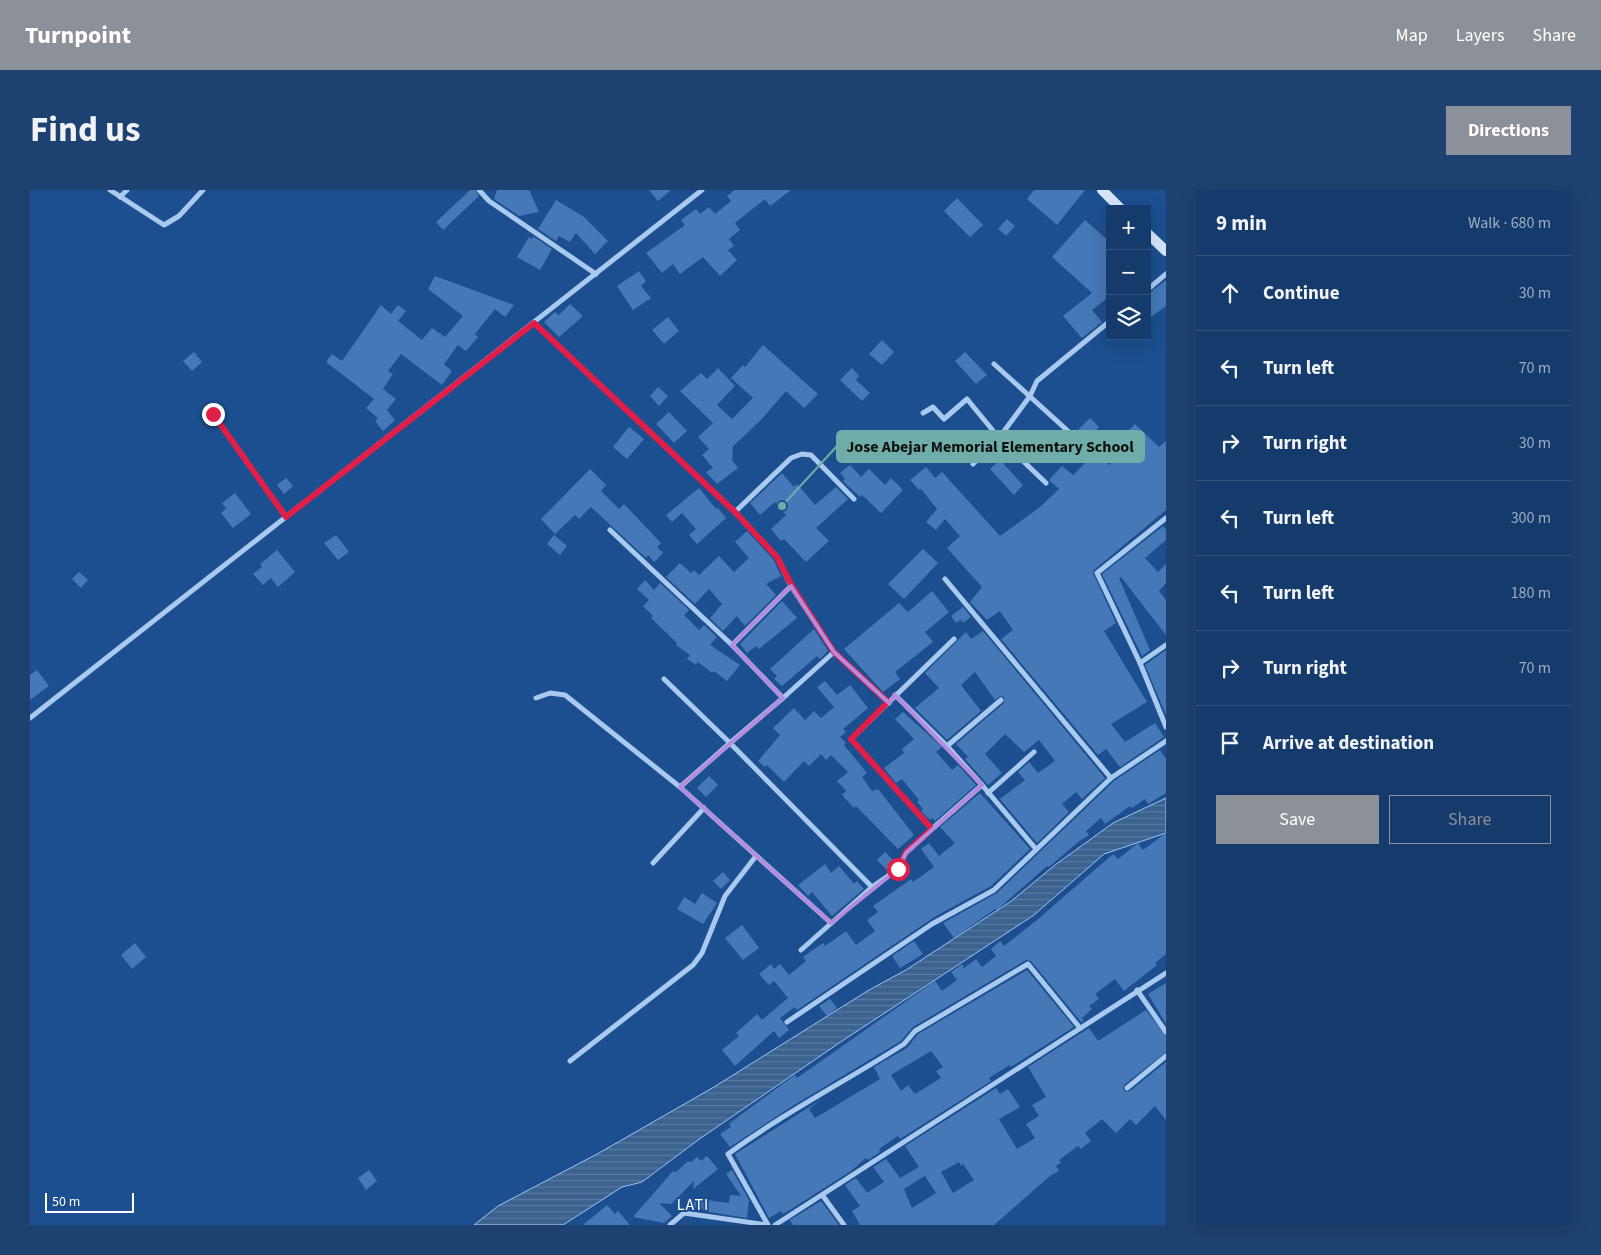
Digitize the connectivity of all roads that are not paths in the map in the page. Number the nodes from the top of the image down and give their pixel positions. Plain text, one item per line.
1 (110, 190) edge
2 (127, 190) edge
3 (202, 190) edge
4 (479, 190) edge
5 (702, 190) edge
6 (1102, 190) edge
7 (120, 197) junction
8 (1118, 205) edge
9 (1151, 237) edge
10 (1166, 251) edge
11 (596, 274) junction
12 (1166, 274) edge
13 (1151, 287) edge
14 (534, 323) junction
15 (1106, 324) edge
16 (994, 364) dead end
17 (1030, 396) junction
18 (923, 413) dead end
19 (213, 414) dead end
20 (998, 438) junction
21 (1090, 451) dead end
22 (973, 464) dead end
23 (1046, 484) dead end
24 (854, 499) dead end
25 (735, 512) junction
26 (286, 517) junction
27 (1166, 518) edge
28 (610, 530) dead end
29 (945, 579) dead end
30 (792, 586) junction
31 (954, 639) dead end
32 (732, 645) junction
33 (1166, 645) edge
34 (834, 652) junction
35 (1140, 663) junction
36 (664, 679) dead end
37 (895, 695) junction
38 (536, 698) dead end
39 (783, 698) junction
40 (1001, 700) dead end
41 (888, 702) junction
42 (30, 718) edge
43 (1166, 727) edge
44 (1166, 741) edge
45 (730, 743) junction
46 (947, 746) junction
47 (1034, 752) dead end
48 (1111, 778) junction
49 (982, 785) junction
50 (680, 787) junction
51 (988, 793) junction
52 (704, 808) junction
53 (932, 829) junction
54 (1036, 849) junction
55 (756, 856) junction
56 (652, 863) dead end
57 (872, 887) junction
58 (831, 924) junction
59 (801, 950) dead end
60 (1166, 972) edge
61 (1137, 990) junction
62 (787, 1022) dead end
63 (1080, 1028) junction
64 (1166, 1032) edge
65 (1166, 1056) edge
66 (570, 1061) dead end
67 (1127, 1088) dead end
68 (823, 1196) junction
69 (670, 1225) edge
70 (768, 1225) edge
71 (776, 1225) edge
72 (844, 1225) edge

1 - 7 street
2 - 7 street
3 - 7 street
4 - 11 street
5 - 11 street
6 - 8 main road
9 - 10 main road
11 - 14 street
12 - 13 street
14 - 25 street
14 - 26 street
15 - 17 street
16 - 17 street
17 - 20 street
17 - 21 street
18 - 20 street
19 - 26 street
20 - 22 street
20 - 23 street
24 - 25 street
25 - 30 street
26 - 42 street
27 - 35 street
28 - 32 street
29 - 48 street
30 - 32 street
30 - 34 street
31 - 37 street
32 - 39 street
33 - 35 street
34 - 39 street
34 - 41 street
35 - 43 street
36 - 45 street
37 - 41 street
37 - 46 street
38 - 50 street
39 - 45 street
40 - 46 street
41 - 53 street
44 - 48 street
45 - 50 street
45 - 57 street
46 - 49 street
47 - 51 street
48 - 54 street
49 - 51 street
49 - 53 street
50 - 52 street
51 - 54 street
52 - 55 street
52 - 56 street
53 - 57 street
54 - 62 street
55 - 58 street
55 - 66 street
57 - 58 street
58 - 59 street
60 - 61 street
61 - 63 street
61 - 64 street
63 - 68 street
63 - 70 street
65 - 67 street
68 - 71 street
68 - 72 street
69 - 70 street

